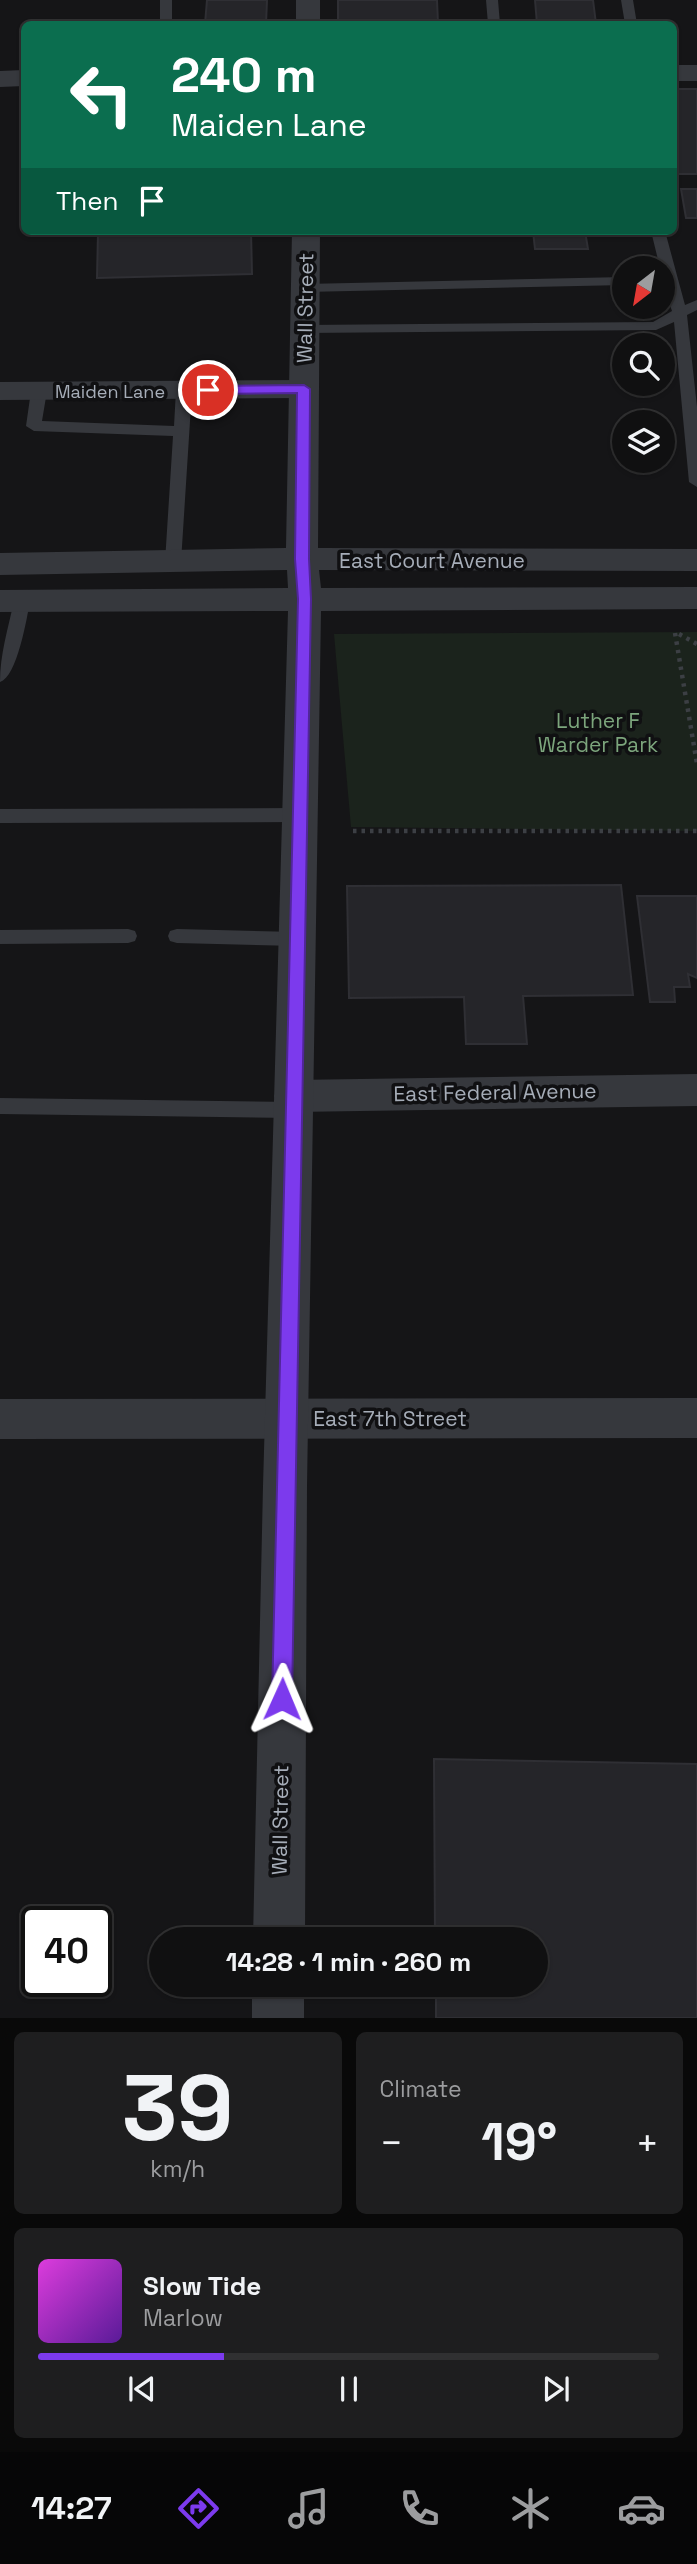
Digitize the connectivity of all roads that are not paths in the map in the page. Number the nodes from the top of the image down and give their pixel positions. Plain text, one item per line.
1 (166, 0) edge
2 (308, 0) edge
3 (492, 0) edge
4 (627, 0) edge
5 (166, 21) edge
6 (308, 21) edge
7 (494, 21) edge
8 (630, 21) edge
9 (677, 73) edge
10 (697, 73) edge
11 (21, 78) edge
12 (0, 79) edge
13 (306, 235) edge
14 (659, 235) edge
15 (662, 256) edge
16 (612, 281) edge
17 (305, 288) junction
18 (676, 303) edge
19 (697, 304) edge
20 (680, 313) junction
21 (304, 329) junction
22 (304, 389) junction
23 (184, 390) junction
24 (0, 391) edge
25 (39, 391) junction
26 (181, 431) junction
27 (697, 482) edge
28 (697, 560) edge
29 (173, 562) junction
30 (0, 564) edge
31 (303, 579) junction
32 (697, 598) edge
33 (11, 601) edge
34 (0, 676) edge
35 (301, 815) junction
36 (0, 816) edge
37 (128, 936) dead end
38 (177, 936) dead end
39 (0, 937) edge
40 (297, 939) junction
41 (697, 1090) edge
42 (293, 1103) junction
43 (0, 1106) edge
44 (287, 1418) junction
45 (697, 1418) edge
46 (0, 1419) edge
47 (279, 1927) edge
48 (278, 1997) edge
49 (278, 2018) edge

1 - 5 lane
2 - 6 street
3 - 7 lane
4 - 8 lane
9 - 10 street
11 - 12 street
13 - 17 street, Wall Street
14 - 15 lane
16 - 17 lane
17 - 21 street, Wall Street
18 - 20 lane
19 - 20 lane
20 - 21 lane
20 - 27 lane
21 - 22 street, Wall Street
22 - 23 street, Maiden Lane
22 - 31 street, Wall Street
23 - 25 street, Maiden Lane
23 - 26 lane
24 - 25 street, Maiden Lane
25 - 26 lane
26 - 29 lane
28 - 31 street, East Court Avenue
29 - 30 street, East Court Avenue
29 - 31 street, East Court Avenue
31 - 32 street, East Court Avenue
31 - 33 street, East Court Avenue
31 - 35 street, Wall Street
33 - 34 lane
35 - 36 lane
35 - 40 street, Wall Street
37 - 39 lane
38 - 40 lane
40 - 42 street, Wall Street
41 - 42 street, East Federal Avenue
42 - 43 lane
42 - 44 street, Wall Street
44 - 45 street, East 7th Street
44 - 46 street, East 7th Street
44 - 47 street, Wall Street
48 - 49 street

